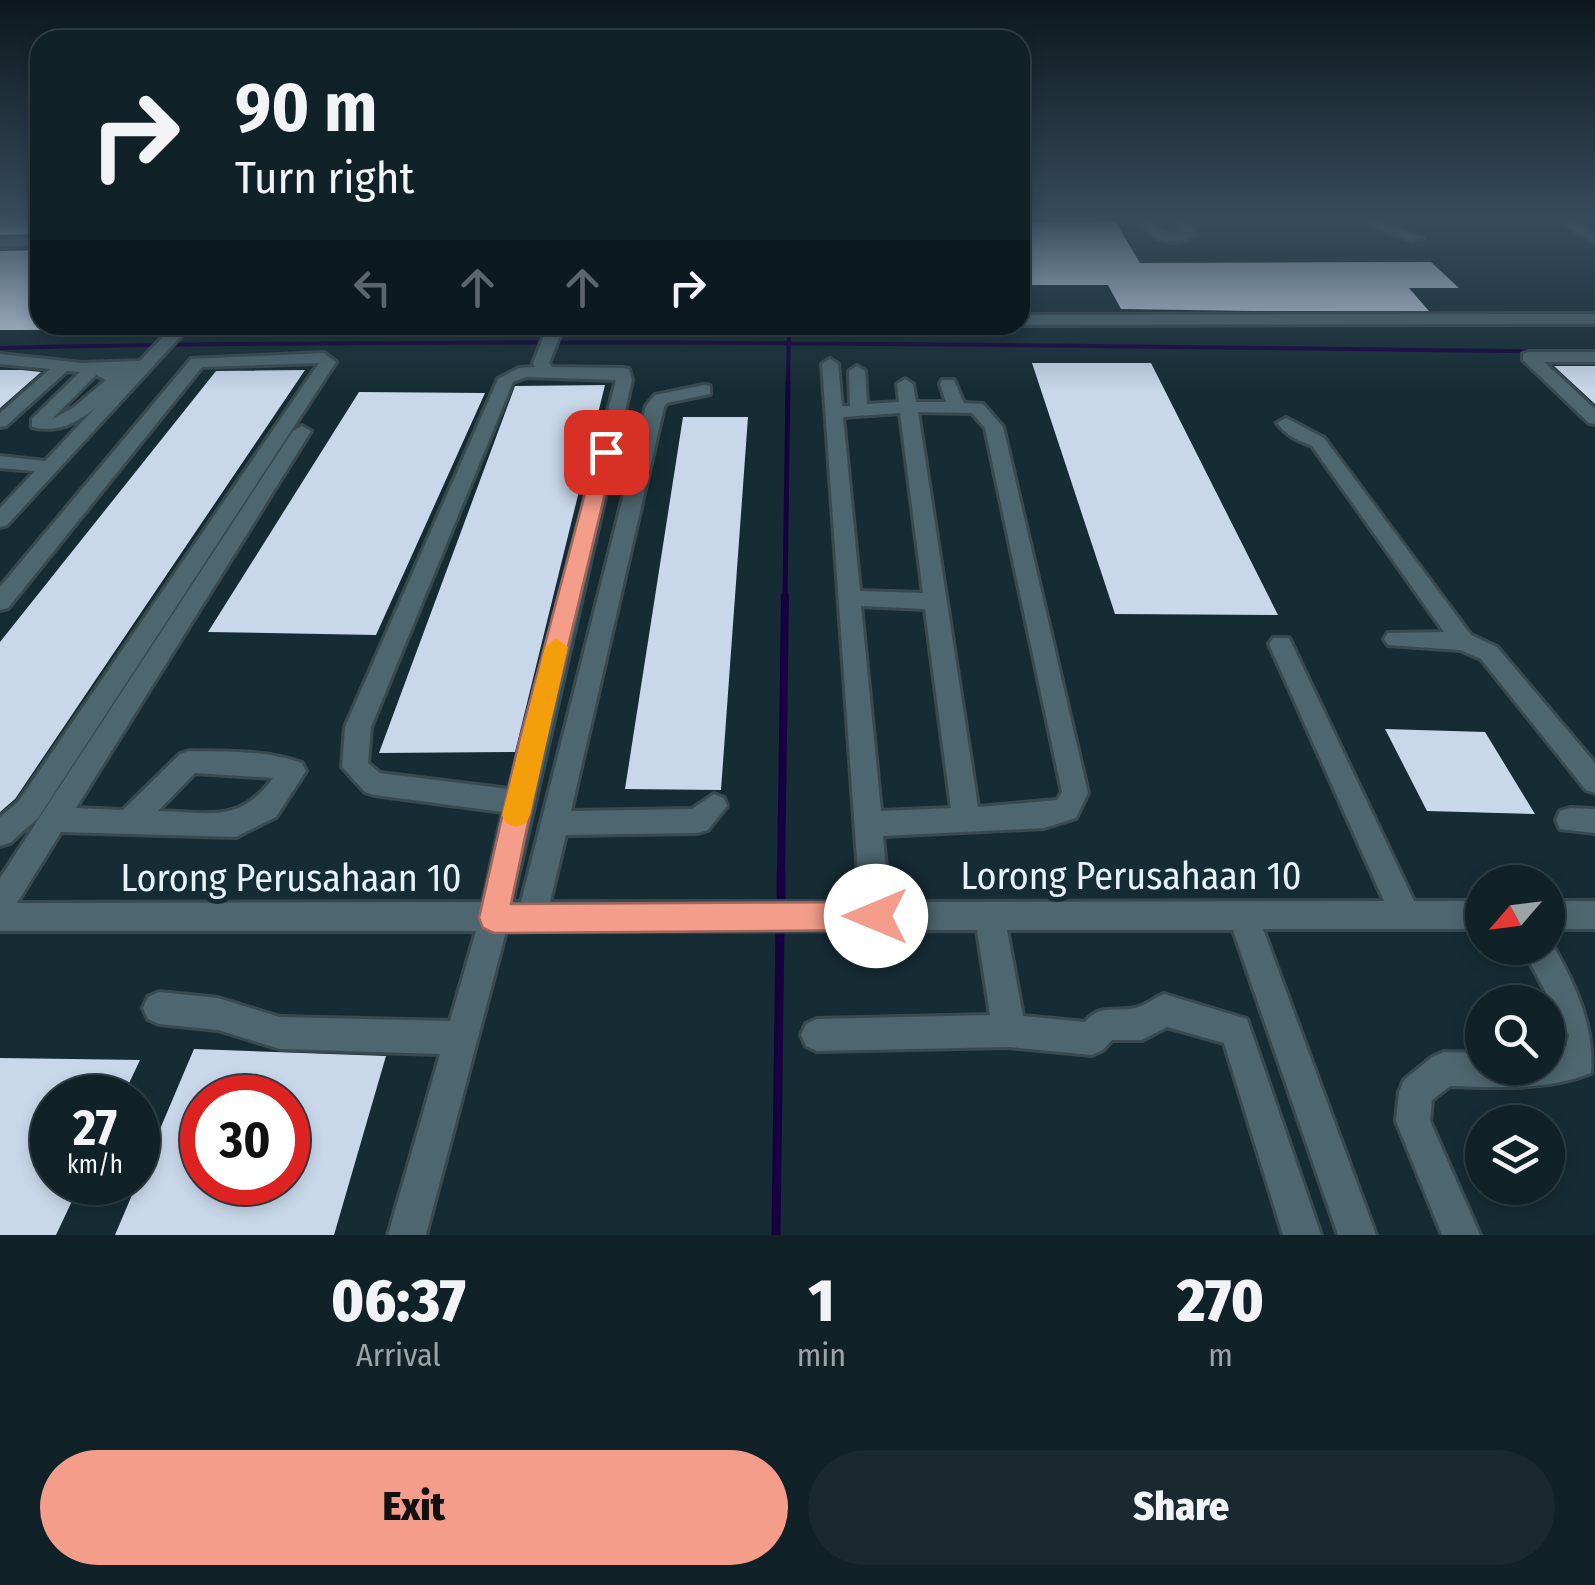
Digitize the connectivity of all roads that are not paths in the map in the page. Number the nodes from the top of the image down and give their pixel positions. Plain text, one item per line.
1 (1595, 319) edge
2 (1030, 320) edge
3 (173, 335) edge
4 (552, 335) edge
5 (1595, 358) edge
6 (0, 359) edge
7 (346, 363) dead end
8 (830, 364) dead end
9 (145, 366) junction
10 (61, 368) junction
11 (544, 368) junction
12 (857, 370) dead end
13 (948, 384) dead end
14 (704, 390) dead end
15 (906, 396) junction
16 (957, 408) junction
17 (847, 412) junction
18 (1595, 419) edge
19 (0, 422) edge
20 (1286, 423) dead end
21 (0, 462) edge
22 (50, 467) junction
23 (0, 520) edge
24 (852, 598) junction
25 (0, 602) edge
26 (935, 602) junction
27 (1396, 638) dead end
28 (1463, 641) junction
29 (1281, 644) dead end
30 (1595, 782) edge
31 (519, 802) junction
32 (714, 806) dead end
33 (54, 820) junction
34 (966, 820) junction
35 (129, 822) junction
36 (554, 822) junction
37 (870, 824) junction
38 (0, 834) edge
39 (0, 904) edge
40 (1465, 915) edge
41 (1565, 915) edge
42 (1595, 915) edge
43 (876, 916) junction
44 (990, 916) junction
45 (1242, 916) junction
46 (1406, 916) junction
47 (0, 917) edge
48 (532, 917) junction
49 (494, 918) junction
50 (1548, 965) edge
51 (158, 1008) dead end
52 (1009, 1031) junction
53 (1590, 1033) edge
54 (817, 1035) dead end
55 (461, 1038) junction
56 (1565, 1063) edge
57 (1465, 1070) edge
58 (407, 1235) edge
59 (1302, 1235) edge
60 (1356, 1235) edge
61 (1461, 1235) edge

1 - 2 street
3 - 9 street
4 - 11 street
5 - 18 street
6 - 10 street
7 - 33 street
8 - 17 street
9 - 10 street
9 - 22 street
10 - 19 street
11 - 31 street
11 - 31 street
12 - 17 street
13 - 16 street
14 - 36 street
15 - 16 street
15 - 17 street
15 - 26 street
16 - 34 street
17 - 24 street
20 - 28 street
21 - 22 street
22 - 23 street
24 - 26 street
24 - 37 street
25 - 38 street
26 - 34 street
27 - 28 street
28 - 30 street
29 - 46 street
31 - 49 street
32 - 36 street
33 - 35 street
33 - 39 street
34 - 37 street
35 - 35 street
36 - 48 street
37 - 43 street
40 - 46 street, Lorong Perusahaan 10
41 - 42 street
43 - 44 street, Lorong Perusahaan 10
43 - 48 street, Lorong Perusahaan 10
44 - 45 street, Lorong Perusahaan 10
44 - 52 street
45 - 46 street, Lorong Perusahaan 10
45 - 60 street
47 - 49 street, Lorong Perusahaan 10
48 - 49 street, Lorong Perusahaan 10
49 - 55 street
50 - 53 street
51 - 55 street
52 - 54 street
52 - 59 street
53 - 56 street
55 - 58 street
57 - 61 street

